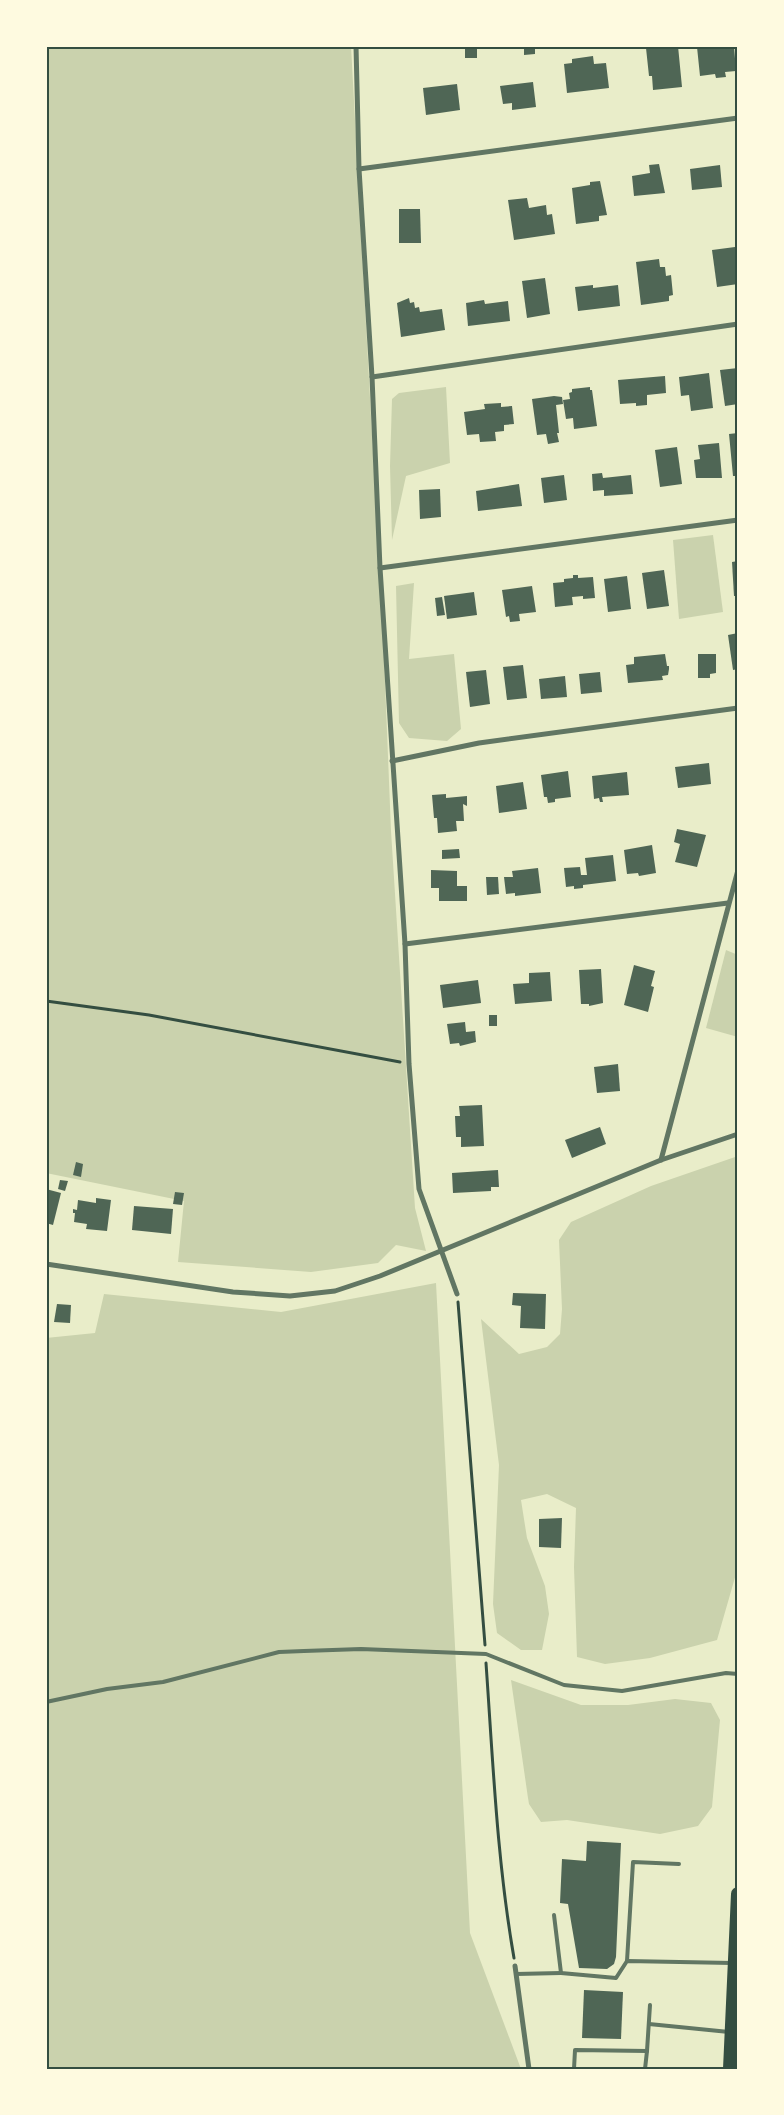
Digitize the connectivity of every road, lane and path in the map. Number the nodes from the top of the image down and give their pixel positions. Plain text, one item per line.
1 (356, 46) edge
2 (738, 118) edge
3 (359, 169) junction
4 (738, 324) edge
5 (372, 377) junction
6 (738, 520) edge
7 (380, 568) junction
8 (738, 708) edge
9 (392, 761) junction
10 (738, 870) edge
11 (728, 903) junction
12 (405, 944) junction
13 (46, 1001) edge
14 (409, 1064) junction
15 (738, 1134) edge
16 (662, 1160) junction
17 (441, 1252) junction
18 (46, 1264) edge
19 (457, 1294) joint
20 (486, 1654) junction
21 (738, 1674) edge
22 (46, 1702) edge
23 (679, 1864) dead end
24 (738, 1894) edge
25 (554, 1915) dead end
26 (627, 1961) junction
27 (734, 1963) junction
28 (515, 1966) joint
29 (561, 1973) junction
30 (516, 1974) junction
31 (650, 2005) dead end
32 (649, 2024) junction
33 (732, 2033) junction
34 (647, 2051) junction
35 (530, 2069) edge
36 (574, 2069) edge
37 (645, 2069) edge
38 (730, 2069) edge

1 - 3 street
2 - 3 street
3 - 5 street
4 - 5 street
5 - 7 street
6 - 7 street
7 - 9 street
8 - 9 street
9 - 12 street
10 - 11 street
11 - 12 street
11 - 16 street
12 - 14 street
13 - 14 path
14 - 17 street
15 - 16 street
16 - 17 street
17 - 18 street
17 - 19 street
19 - 20 path
20 - 21 lane
20 - 22 lane
20 - 28 path
23 - 26 lane
24 - 27 highway
25 - 29 lane
26 - 27 lane
26 - 29 lane
27 - 33 highway
28 - 30 street
29 - 30 lane
30 - 35 street
31 - 32 lane
32 - 33 lane
32 - 34 lane
33 - 38 highway
34 - 36 lane
34 - 37 lane

